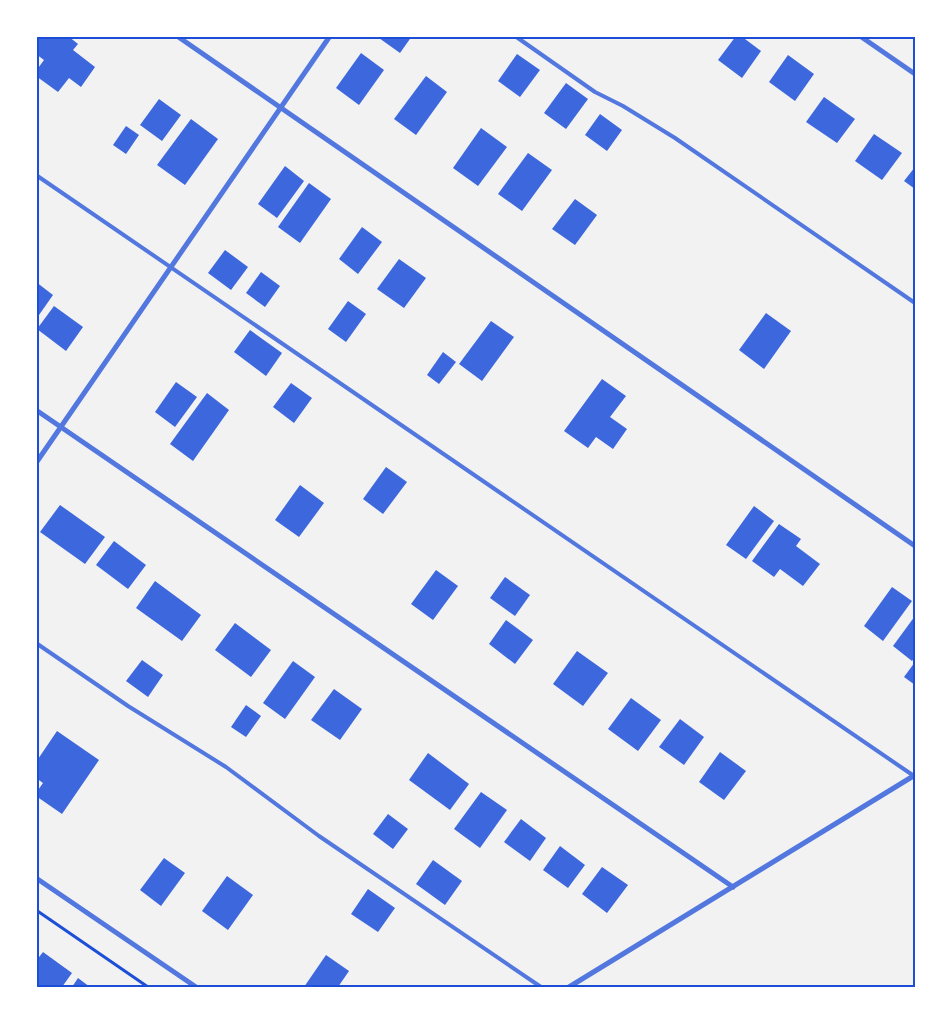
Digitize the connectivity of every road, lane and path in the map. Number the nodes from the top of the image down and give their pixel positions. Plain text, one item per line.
1 (178, 36) edge
2 (330, 36) edge
3 (515, 36) edge
4 (860, 36) edge
5 (915, 74) edge
6 (282, 107) junction
7 (36, 175) edge
8 (170, 269) junction
9 (915, 303) edge
10 (36, 410) edge
11 (61, 427) junction
12 (36, 463) edge
13 (915, 546) edge
14 (36, 643) edge
15 (914, 776) edge
16 (36, 878) edge
17 (733, 887) junction
18 (36, 910) edge
19 (148, 987) edge
20 (196, 987) edge
21 (542, 987) edge
22 (569, 987) edge

1 - 6 street
2 - 6 street
3 - 9 lane
4 - 5 street
6 - 8 street
6 - 13 street
7 - 8 lane
8 - 11 street
8 - 15 lane
10 - 11 street
11 - 12 street
11 - 17 street
14 - 21 lane
15 - 17 street
16 - 20 street
17 - 22 street
18 - 19 path

